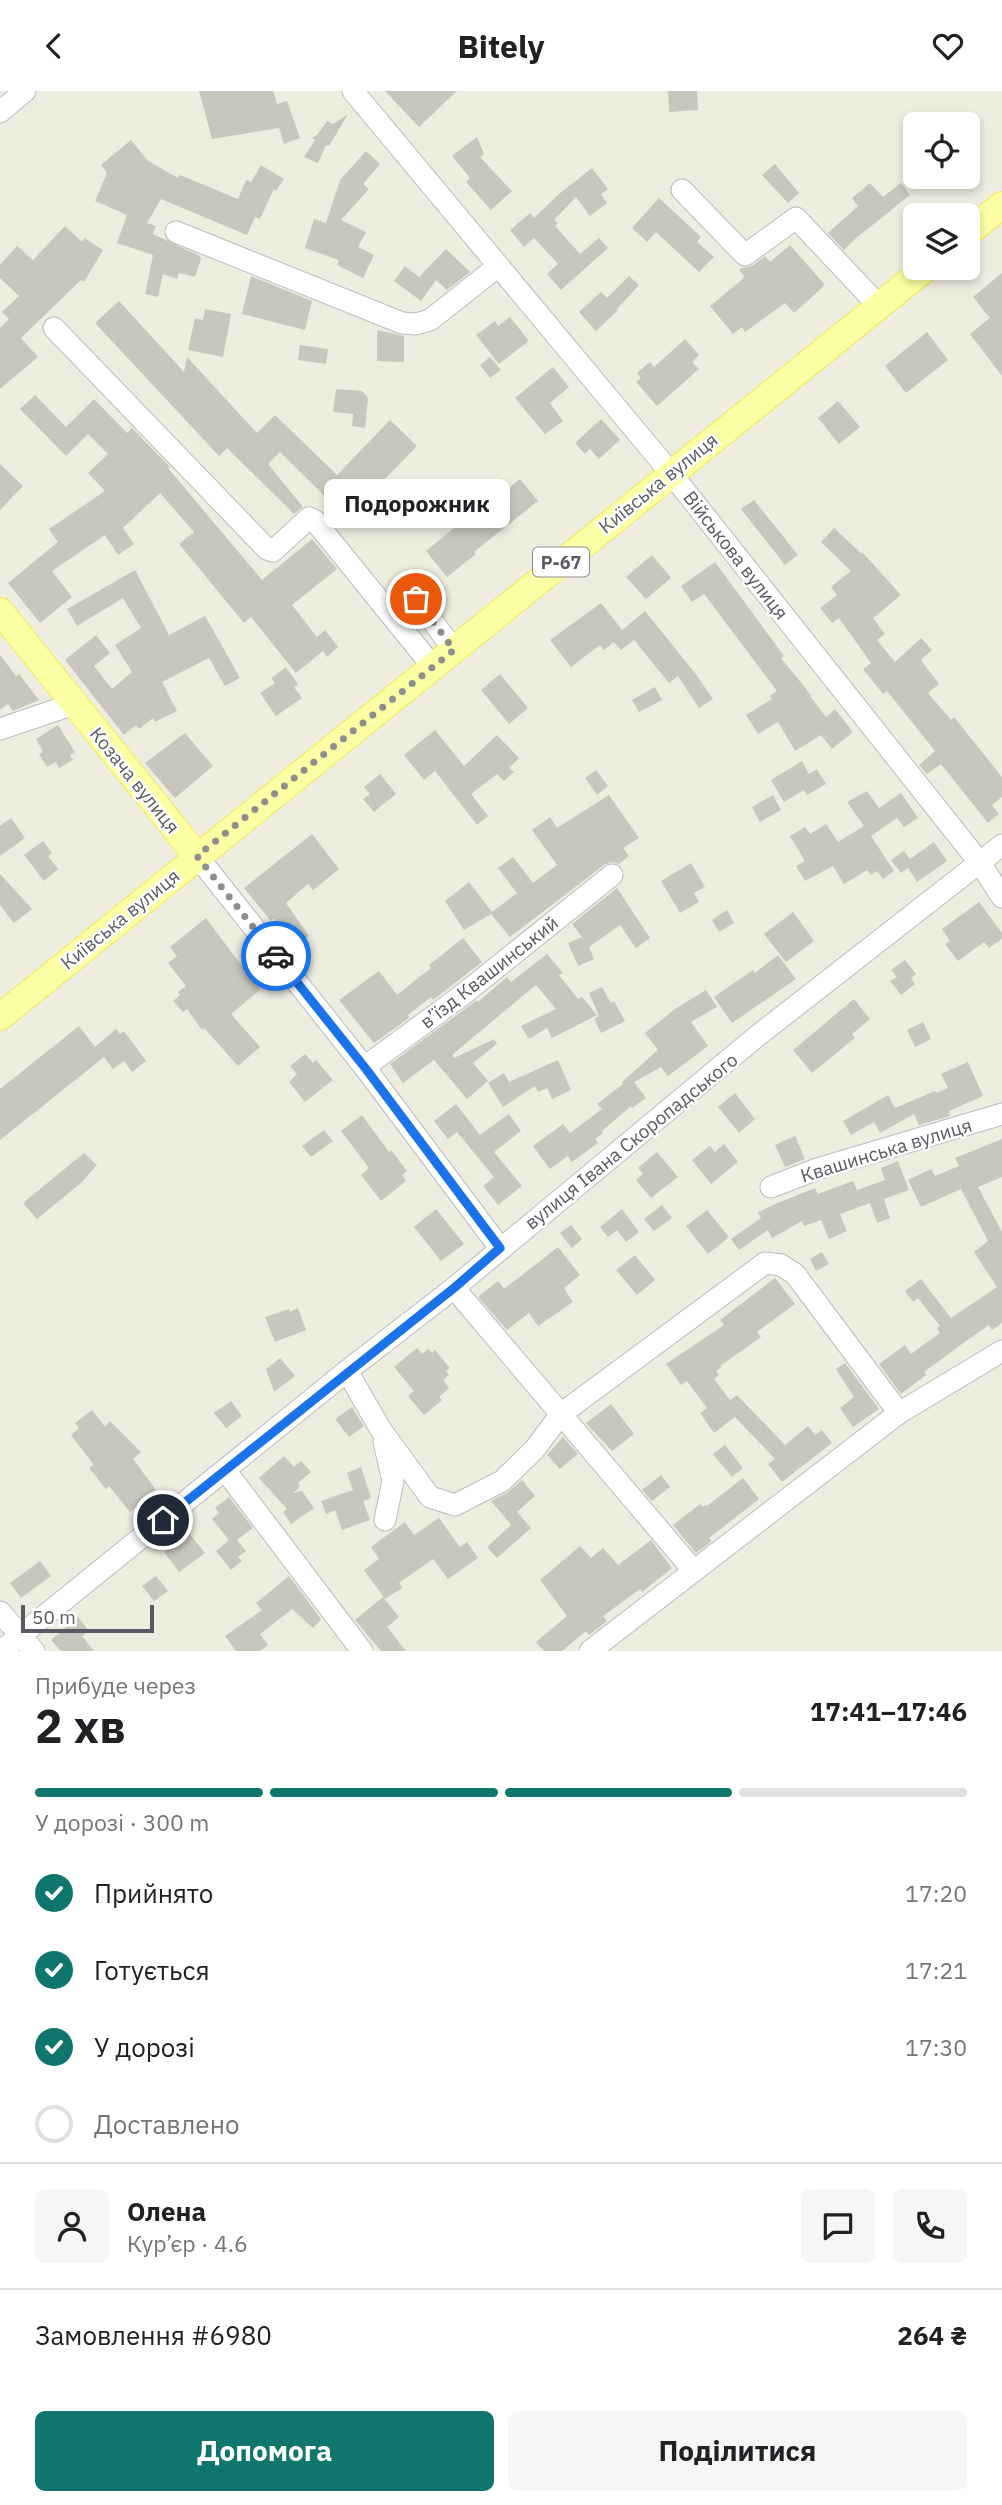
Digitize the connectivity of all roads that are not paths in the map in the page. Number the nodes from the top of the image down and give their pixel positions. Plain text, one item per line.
1 (25, 91) edge
2 (353, 91) edge
3 (0, 112) edge
4 (682, 190) dead end
5 (1002, 205) edge
6 (980, 223) edge
7 (176, 232) dead end
8 (497, 267) junction
9 (911, 280) edge
10 (879, 306) junction
11 (54, 328) dead end
12 (670, 472) junction
13 (416, 599) dead end
14 (0, 611) edge
15 (454, 650) junction
16 (433, 667) junction
17 (74, 704) junction
18 (0, 729) edge
19 (1002, 845) edge
20 (197, 856) junction
21 (980, 863) junction
22 (612, 874) dead end
23 (1002, 897) edge
24 (1, 1014) edge
25 (366, 1069) junction
26 (1002, 1114) edge
27 (771, 1188) dead end
28 (500, 1248) junction
29 (454, 1288) junction
30 (1002, 1351) edge
31 (347, 1371) junction
32 (899, 1413) junction
33 (561, 1414) junction
34 (381, 1430) junction
35 (225, 1470) junction
36 (385, 1520) dead end
37 (694, 1571) junction
38 (0, 1612) edge
39 (27, 1643) edge
40 (1, 1651) edge
41 (362, 1651) edge
42 (590, 1651) edge

1 - 3 street
2 - 8 street, Військова вулиця
4 - 10 street
5 - 6 main road
7 - 8 street
8 - 12 street, Військова вулиця
9 - 10 main road, Київська вулиця / Р-67
10 - 12 main road, Київська вулиця / Р-67
11 - 16 street
12 - 15 main road, Київська вулиця / Р-67
12 - 21 street, Військова вулиця
13 - 15 street
14 - 17 main road, Козача вулиця
15 - 16 main road, Київська вулиця / Р-67
16 - 20 main road, Київська вулиця / Р-67
17 - 18 street
17 - 20 main road, Козача вулиця
19 - 21 street, вулиця Івана Скоропадського
20 - 24 main road, Київська вулиця
20 - 25 street, Козача вулиця
21 - 23 street, Військова вулиця
21 - 28 street, вулиця Івана Скоропадського
22 - 25 street, в’їзд Квашинський
25 - 28 street, Козача вулиця
26 - 27 street, Квашинська вулиця
28 - 29 street, вулиця Івана Скоропадського
29 - 31 street, вулиця Івана Скоропадського
29 - 33 street
30 - 32 street
31 - 34 street
31 - 35 street, вулиця Івана Скоропадського
32 - 33 street
32 - 37 street
33 - 34 street
33 - 37 street
34 - 36 street
35 - 39 street, вулиця Івана Скоропадського
35 - 41 street
37 - 42 street
38 - 39 street
39 - 40 street, вулиця Івана Скоропадського

